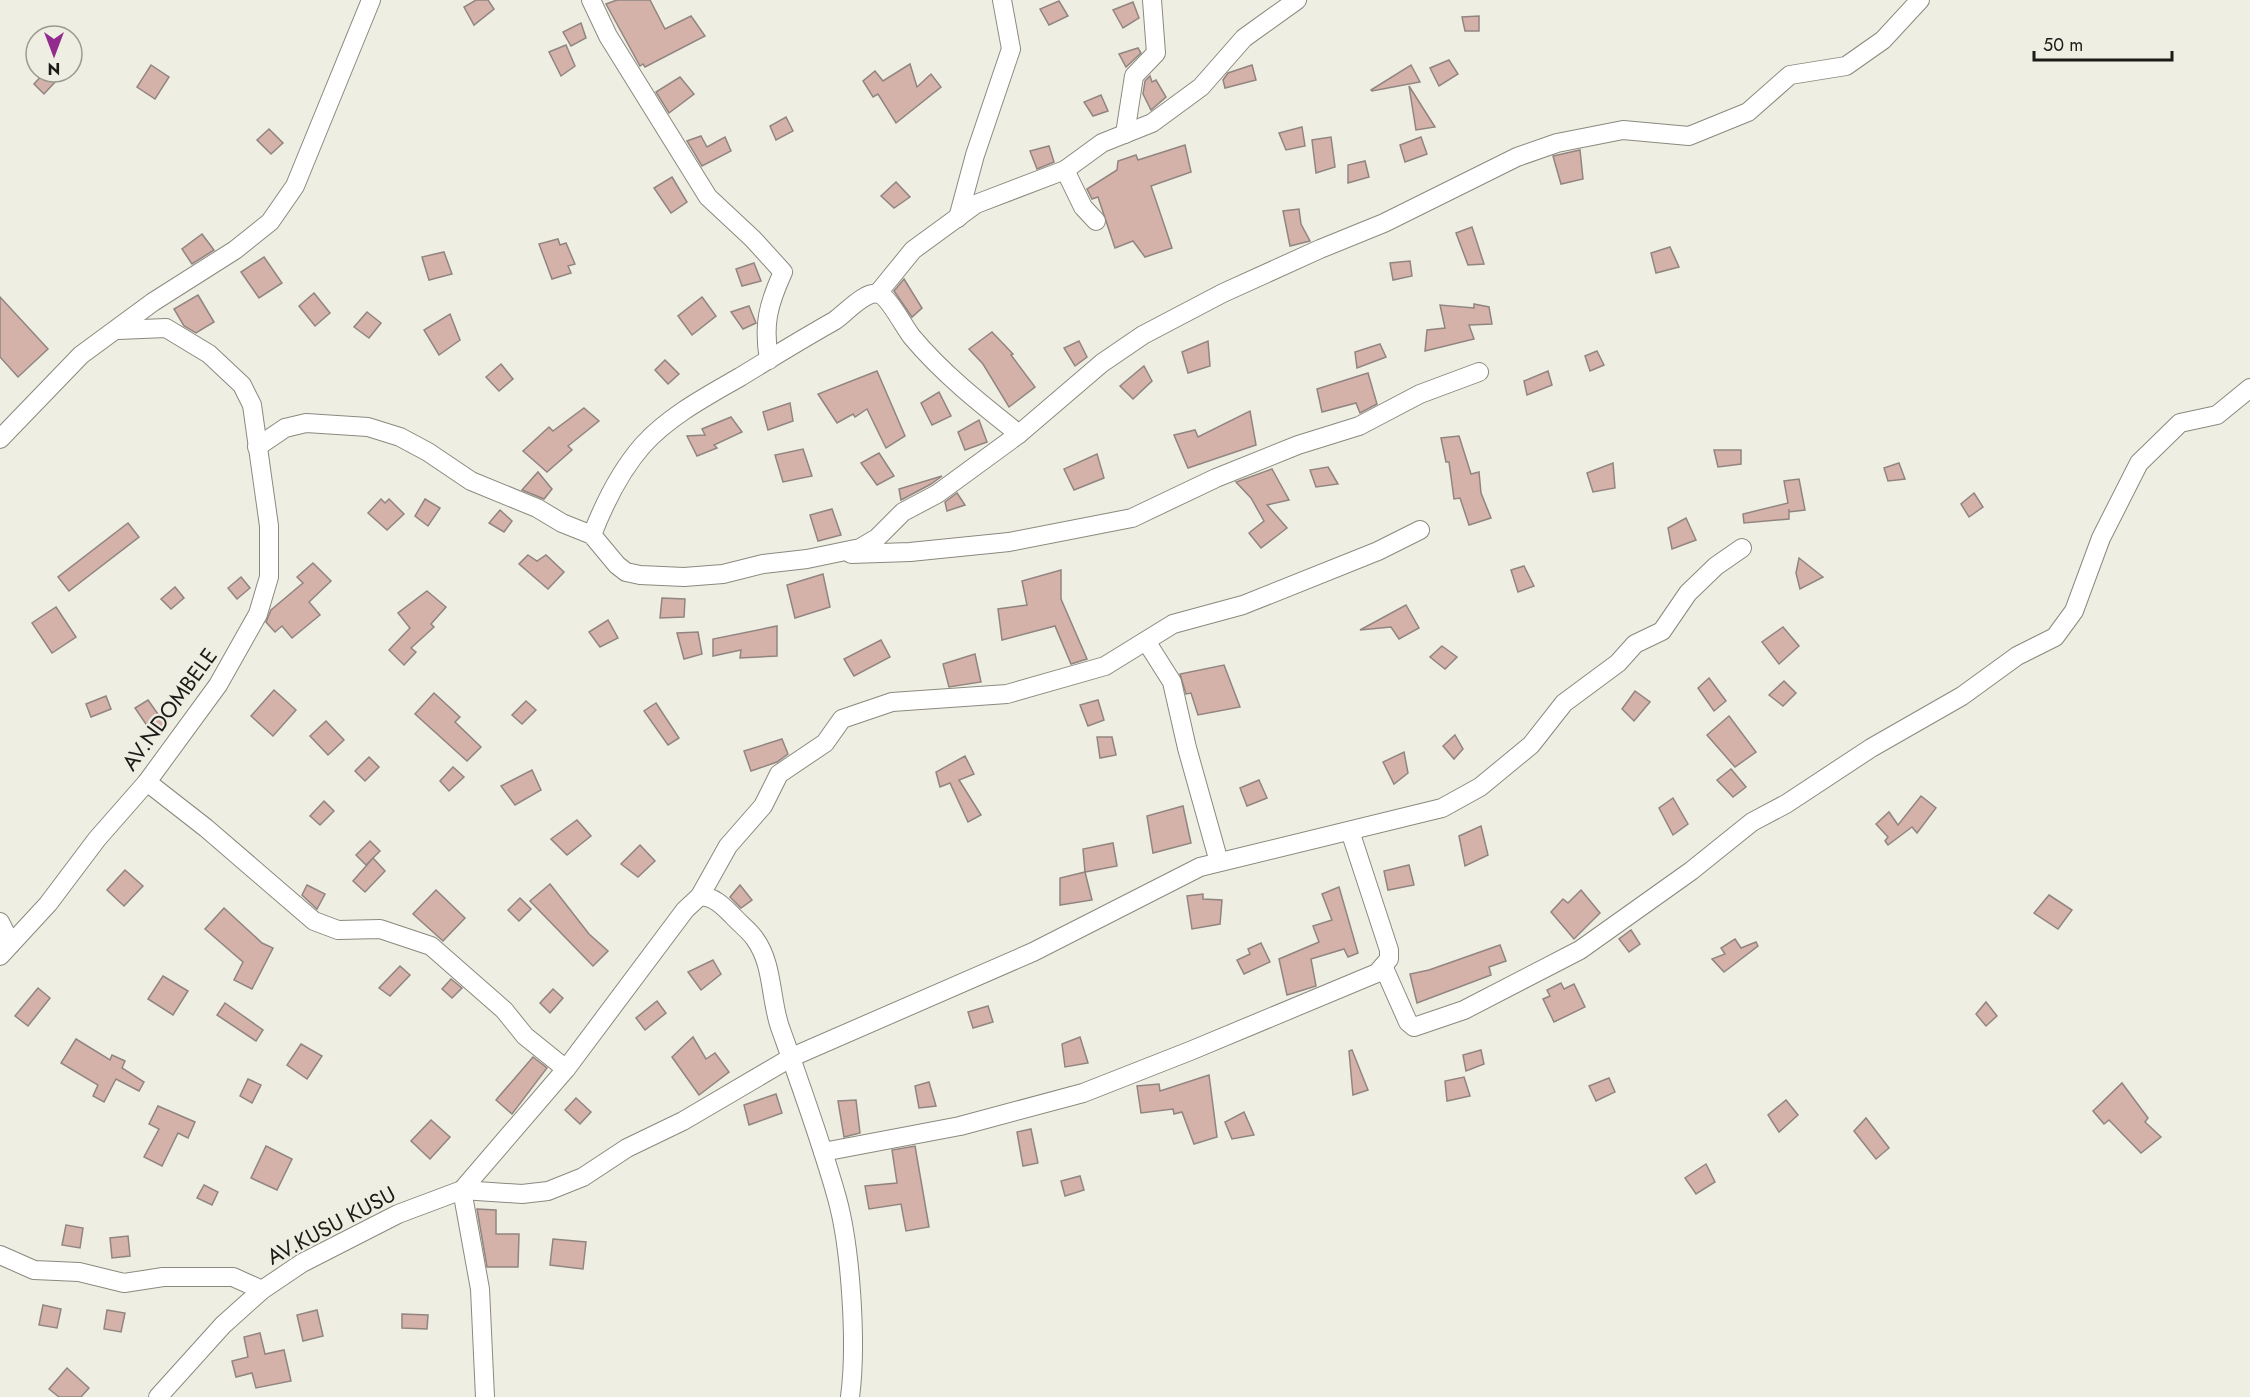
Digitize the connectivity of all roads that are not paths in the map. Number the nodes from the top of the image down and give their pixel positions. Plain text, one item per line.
1 (371, 0) edge
2 (591, 0) edge
3 (1002, 0) edge
4 (1152, 0) edge
5 (1297, 0) edge
6 (1920, 0) edge
7 (1125, 134) junction
8 (1065, 170) junction
9 (958, 218) junction
10 (1096, 221) dead end
11 (878, 293) junction
12 (118, 330) junction
13 (769, 360) junction
14 (1479, 372) dead end
15 (2250, 388) edge
16 (1019, 434) junction
17 (0, 439) edge
18 (257, 447) junction
19 (1420, 530) dead end
20 (592, 536) junction
21 (1742, 548) dead end
22 (829, 555) junction
23 (1146, 641) junction
24 (147, 782) junction
25 (1350, 831) junction
26 (1219, 862) junction
27 (700, 896) junction
28 (0, 922) edge
29 (5, 950) edge
30 (1384, 968) junction
31 (792, 1057) junction
32 (566, 1069) junction
33 (822, 1152) junction
34 (462, 1190) junction
35 (0, 1255) edge
36 (262, 1290) junction
37 (158, 1397) edge
38 (485, 1397) edge
39 (850, 1397) edge

1 - 12 street
2 - 13 street
3 - 9 street
4 - 7 street
5 - 7 street
6 - 16 street
7 - 8 street
8 - 9 street
8 - 10 street
9 - 11 street
11 - 13 street
11 - 16 street
12 - 17 street
12 - 18 street, AV.NDOMBELE
13 - 20 street
14 - 22 street
15 - 30 street
16 - 22 street
18 - 20 street
18 - 24 street, AV.NDOMBELE
19 - 23 street
20 - 22 street
21 - 25 street
23 - 26 street
23 - 27 street
24 - 29 street, AV.NDOMBELE
24 - 32 street
25 - 26 street
25 - 30 street
26 - 31 street
27 - 31 street
27 - 32 street
28 - 29 street
30 - 33 street
31 - 33 street
31 - 34 street
32 - 34 street
33 - 39 street
34 - 36 street, AV.KUSU KUSU
34 - 38 street
35 - 36 street
36 - 37 street, AV.KUSU KUSU

